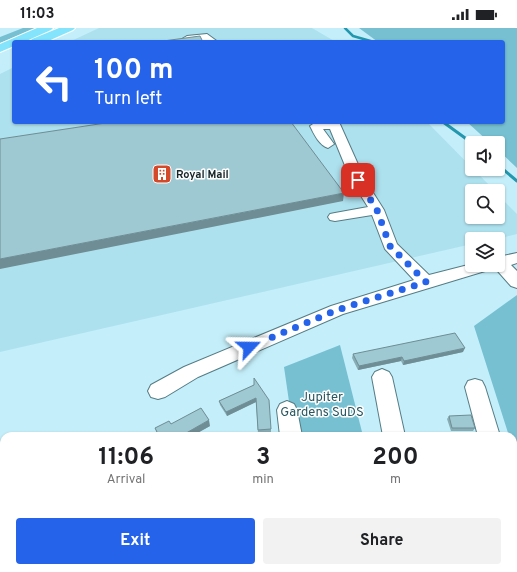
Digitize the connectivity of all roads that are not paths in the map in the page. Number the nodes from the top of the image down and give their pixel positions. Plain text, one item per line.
1 (48, 28) edge
2 (69, 28) edge
3 (187, 39) edge
4 (19, 40) edge
5 (41, 40) edge
6 (211, 40) edge
7 (12, 43) edge
8 (0, 48) edge
9 (12, 53) edge
10 (0, 58) edge
11 (328, 124) edge
12 (334, 124) edge
13 (328, 144) dead end
14 (377, 210) junction
15 (335, 217) dead end
16 (517, 258) edge
17 (505, 261) edge
18 (465, 271) edge
19 (505, 271) edge
20 (426, 282) junction
21 (517, 282) edge
22 (382, 378) dead end
23 (475, 387) dead end
24 (158, 391) dead end
25 (287, 410) dead end
26 (290, 432) edge
27 (393, 432) edge
28 (488, 432) edge

1 - 4 highway
2 - 5 highway
3 - 6 street
7 - 8 highway
9 - 10 highway
11 - 13 street
12 - 14 street
14 - 15 street
14 - 20 street
16 - 17 street
18 - 20 street
19 - 21 street
20 - 24 street
22 - 27 street
23 - 28 street
25 - 26 street

